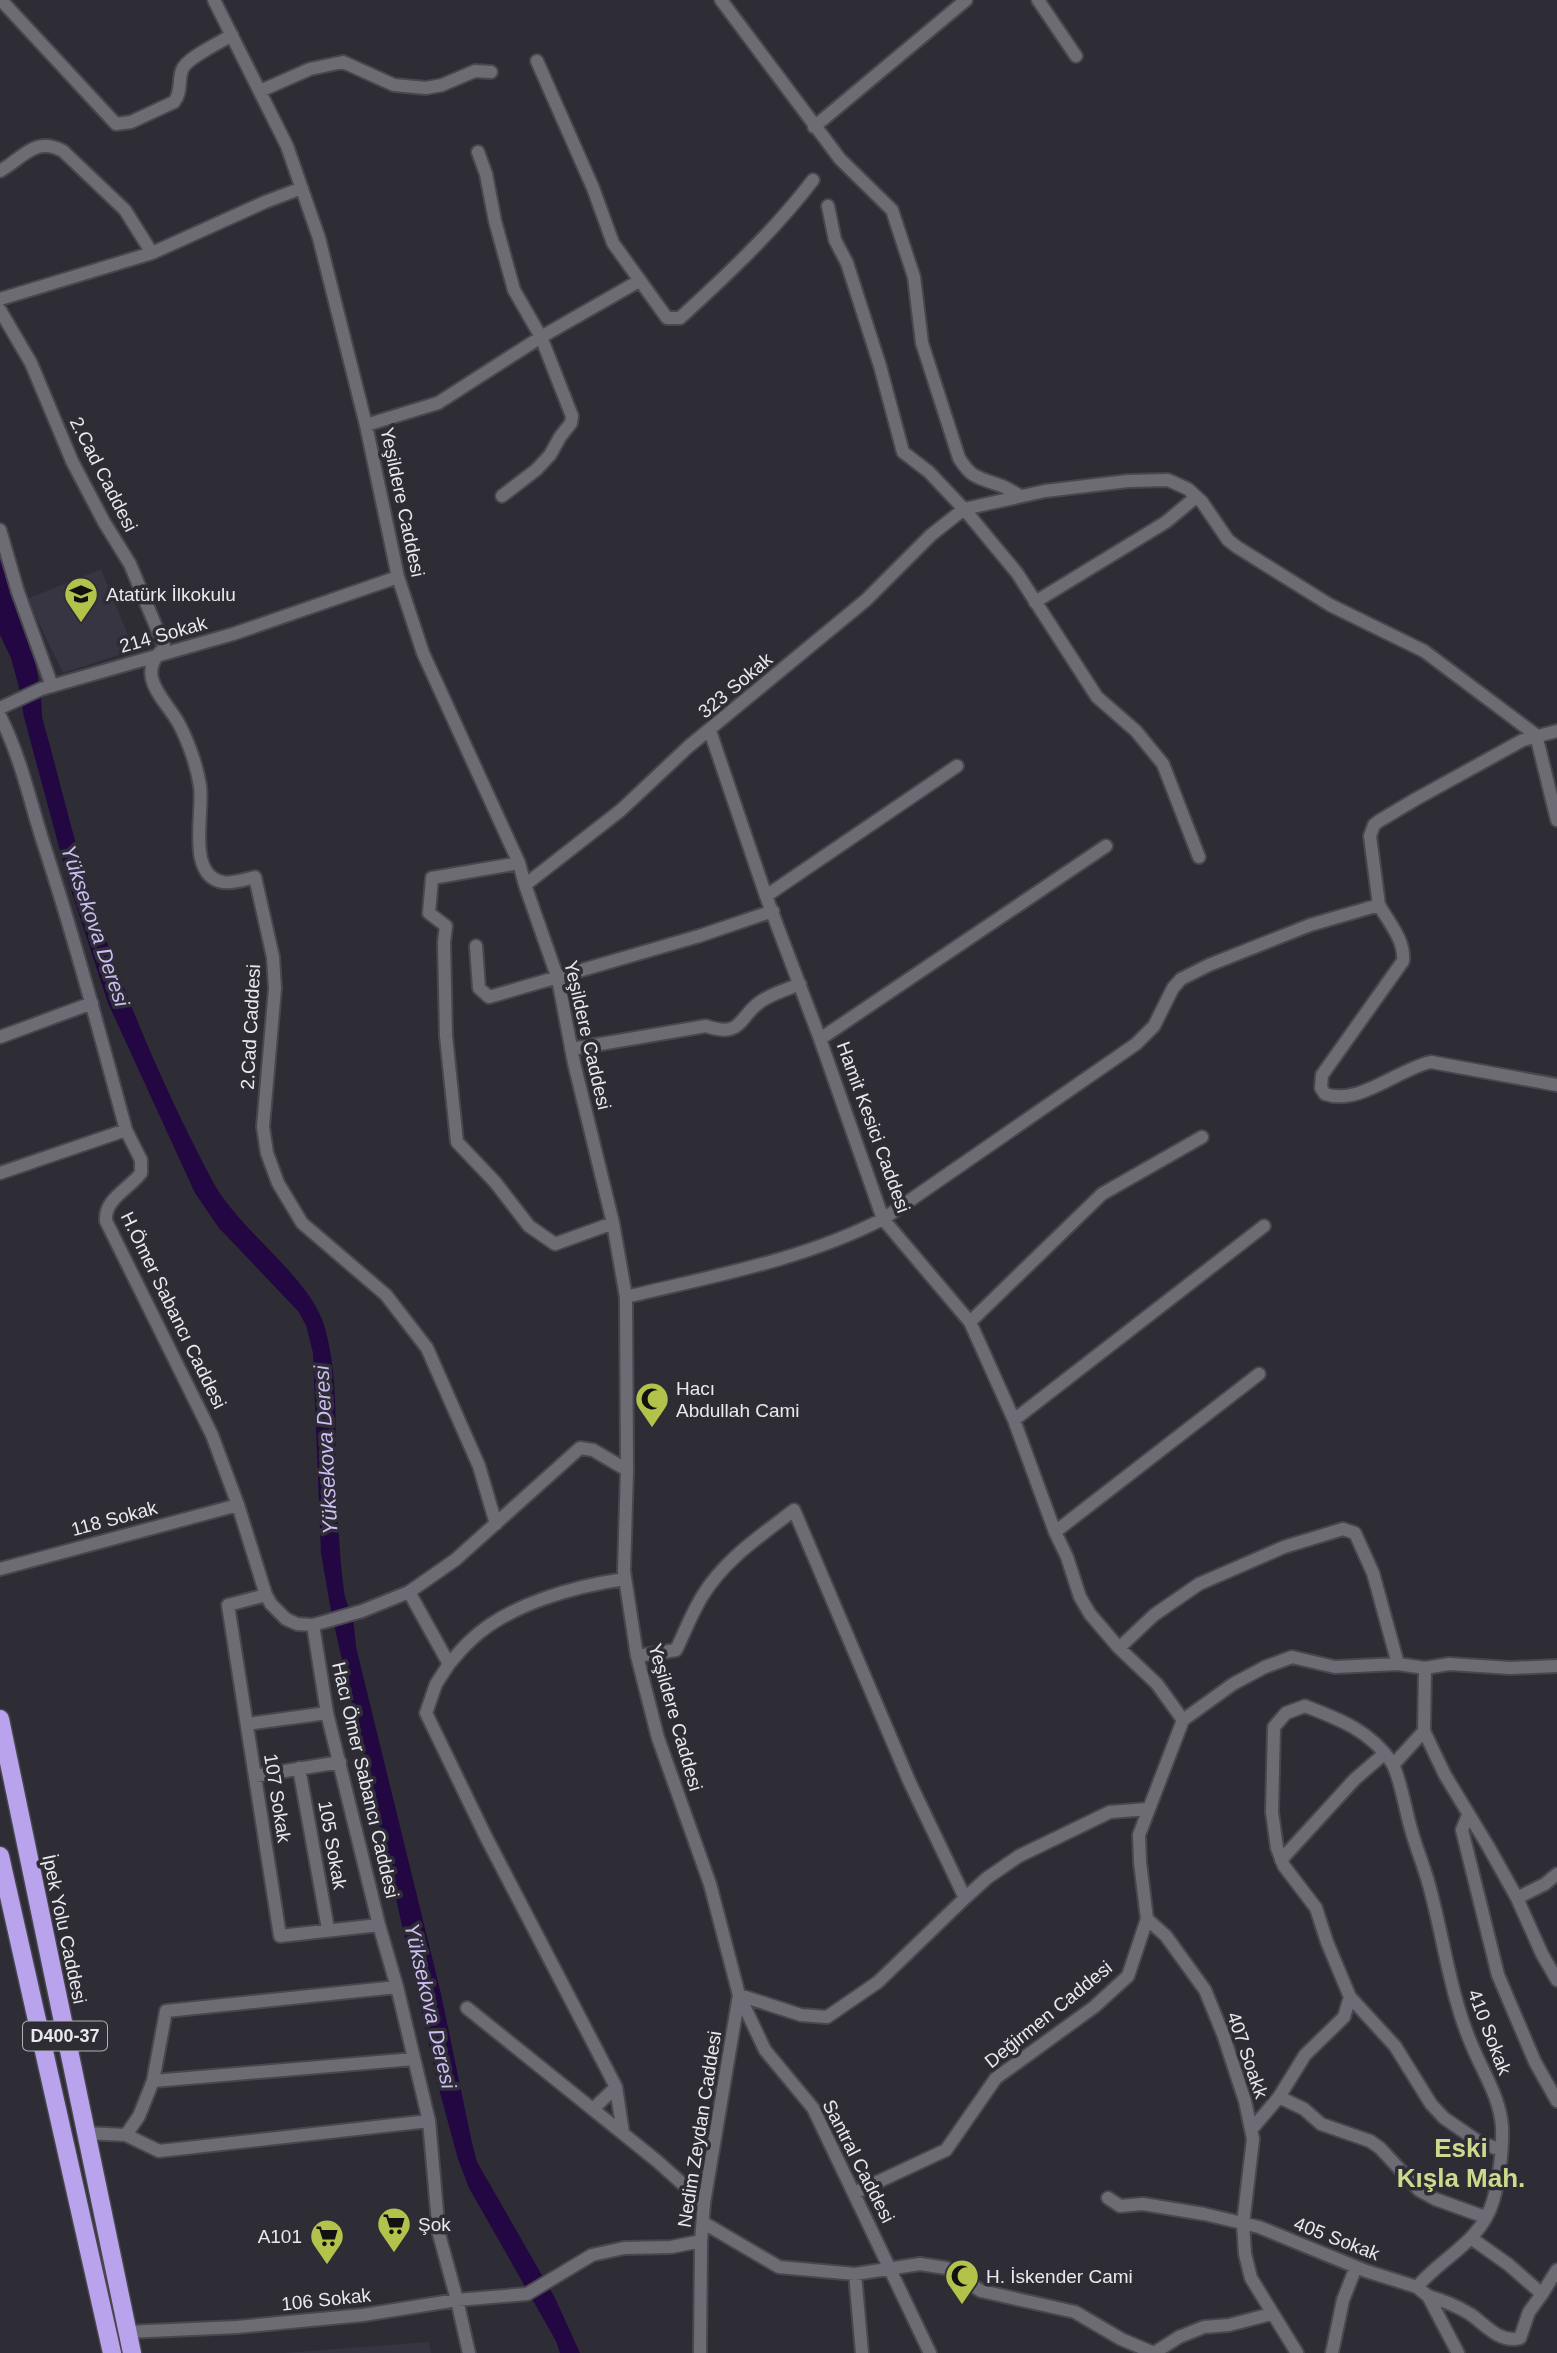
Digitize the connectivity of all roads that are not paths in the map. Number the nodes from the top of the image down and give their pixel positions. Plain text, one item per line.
1 (1, 0) edge
2 (214, 0) edge
3 (721, 0) edge
4 (966, 0) edge
5 (1038, 0) edge
6 (233, 35) junction
7 (1076, 56) dead end
8 (537, 61) dead end
9 (491, 72) dead end
10 (260, 91) junction
11 (814, 127) junction
12 (478, 152) dead end
13 (0, 171) edge
14 (813, 180) dead end
15 (302, 188) junction
16 (828, 206) dead end
17 (152, 253) junction
18 (639, 281) junction
19 (0, 299) edge
20 (0, 310) edge
21 (541, 337) junction
22 (366, 425) junction
23 (1019, 495) junction
24 (502, 496) dead end
25 (1196, 497) junction
26 (964, 509) junction
27 (0, 530) edge
28 (398, 577) junction
29 (1035, 602) junction
30 (156, 656) junction
31 (47, 687) junction
32 (0, 708) edge
33 (0, 716) edge
34 (710, 731) junction
35 (1555, 734) edge
36 (1535, 735) junction
37 (957, 766) dead end
38 (1557, 820) edge
39 (1106, 846) dead end
40 (1199, 857) dead end
41 (519, 863) junction
42 (525, 885) junction
43 (766, 896) junction
44 (1378, 905) junction
45 (773, 911) junction
46 (476, 946) dead end
47 (558, 979) junction
48 (800, 984) junction
49 (92, 1003) junction
50 (0, 1037) edge
51 (821, 1039) junction
52 (571, 1049) junction
53 (1557, 1085) edge
54 (126, 1130) junction
55 (1202, 1137) dead end
56 (0, 1173) edge
57 (883, 1219) junction
58 (613, 1223) junction
59 (1264, 1226) dead end
60 (625, 1297) junction
61 (970, 1322) junction
62 (1259, 1374) dead end
63 (1014, 1420) junction
64 (627, 1470) junction
65 (238, 1505) junction
66 (496, 1524) junction
67 (1055, 1532) junction
68 (0, 1569) edge
69 (625, 1579) junction
70 (409, 1592) junction
71 (266, 1595) junction
72 (319, 1623) junction
73 (1119, 1648) junction
74 (636, 1656) junction
75 (449, 1664) junction
76 (1398, 1664) junction
77 (1557, 1666) edge
78 (1425, 1668) junction
79 (327, 1713) junction
80 (0, 1719) edge
81 (1182, 1720) junction
82 (247, 1724) junction
83 (1424, 1731) junction
84 (1384, 1754) junction
85 (340, 1762) junction
86 (1393, 1765) junction
87 (299, 1768) junction
88 (255, 1776) junction
89 (1148, 1809) junction
90 (1468, 1815) junction
91 (0, 1856) edge
92 (1282, 1860) junction
93 (1557, 1874) edge
94 (965, 1898) junction
95 (1517, 1898) junction
96 (1147, 1919) junction
97 (379, 1925) junction
98 (328, 1929) junction
99 (1557, 1980) edge
100 (397, 1987) junction
101 (739, 1995) junction
102 (1350, 1997) junction
103 (467, 2008) dead end
104 (414, 2059) junction
105 (153, 2081) junction
106 (616, 2087) junction
107 (1279, 2097) junction
108 (1557, 2101) edge
109 (593, 2109) junction
110 (429, 2121) junction
111 (1251, 2130) junction
112 (85, 2133) junction
113 (624, 2133) junction
114 (126, 2135) junction
115 (1501, 2150) junction
116 (854, 2193) junction
117 (1108, 2198) dead end
118 (704, 2203) junction
119 (1485, 2217) junction
120 (704, 2223) junction
121 (1243, 2224) junction
122 (1471, 2238) junction
123 (701, 2241) junction
124 (1356, 2267) junction
125 (891, 2270) junction
126 (1557, 2270) edge
127 (855, 2274) junction
128 (1417, 2287) junction
129 (1542, 2294) junction
130 (1428, 2296) junction
131 (457, 2300) junction
132 (1271, 2314) junction
133 (127, 2332) junction
134 (112, 2353) edge
135 (132, 2353) edge
136 (469, 2353) edge
137 (700, 2353) edge
138 (862, 2353) edge
139 (930, 2353) edge
140 (1154, 2353) edge
141 (1297, 2353) edge
142 (1332, 2353) edge
143 (1458, 2353) edge

1 - 6 street
2 - 6 street, Yeşildere Caddesi
3 - 11 street
4 - 11 street
5 - 7 street
6 - 10 street, Yeşildere Caddesi
8 - 18 street
9 - 10 street
10 - 15 street, Yeşildere Caddesi
11 - 23 street
12 - 21 street
13 - 17 street
14 - 18 street
15 - 17 street
15 - 22 street, Yeşildere Caddesi
16 - 26 street
17 - 19 street
18 - 21 street
20 - 30 street, 2.Cad Caddesi
21 - 22 street
21 - 24 street
22 - 28 street, Yeşildere Caddesi
23 - 25 street
23 - 26 street
25 - 29 street
25 - 36 street
26 - 29 street
26 - 34 street, 323 Sokak
27 - 31 street
28 - 30 street, 214 Sokak
28 - 41 street, Yeşildere Caddesi
29 - 40 street
30 - 31 street, 214 Sokak
30 - 66 street, 2.Cad Caddesi
31 - 32 street, 214 Sokak
33 - 49 street, H.Ömer Sabancı Caddesi
34 - 42 street, 323 Sokak
34 - 43 street, Hamit Kesici Caddesi
35 - 36 street
36 - 38 street
36 - 44 street
37 - 43 street
39 - 51 street
41 - 42 street, Yeşildere Caddesi
41 - 58 street
42 - 47 street, Yeşildere Caddesi
43 - 45 street, Hamit Kesici Caddesi
44 - 53 street
44 - 57 street
45 - 47 street
45 - 48 street, Hamit Kesici Caddesi
46 - 47 street
47 - 52 street, Yeşildere Caddesi
48 - 51 street, Hamit Kesici Caddesi
48 - 52 street
49 - 50 street
49 - 54 street, H.Ömer Sabancı Caddesi
51 - 57 street, Hamit Kesici Caddesi
52 - 58 street, Yeşildere Caddesi
54 - 56 street
54 - 65 street, H.Ömer Sabancı Caddesi
55 - 61 street
57 - 60 street
57 - 61 street, Hamit Kesici Caddesi
58 - 60 street, Yeşildere Caddesi
59 - 63 street
60 - 64 street, Yeşildere Caddesi
61 - 63 street, Hamit Kesici Caddesi
62 - 67 street
63 - 67 street, Hamit Kesici Caddesi
64 - 66 street
64 - 69 street, Yeşildere Caddesi
65 - 68 street, 118 Sokak
65 - 71 street, H.Ömer Sabancı Caddesi
66 - 70 street
67 - 73 street, Hamit Kesici Caddesi
69 - 74 street, Yeşildere Caddesi
69 - 75 street
70 - 72 street
70 - 75 street
71 - 72 street, H.Ömer Sabancı Caddesi
71 - 82 street, 107 Sokak
72 - 79 street, Hacı Ömer Sabancı Caddesi
73 - 76 street
73 - 81 street, Hamit Kesici Caddesi
74 - 94 street
74 - 101 street, Yeşildere Caddesi
75 - 106 street
76 - 78 street
76 - 81 street
77 - 78 street
78 - 83 street
79 - 82 street
79 - 85 street, Hacı Ömer Sabancı Caddesi
80 - 112 highway, İpek Yolu Caddesi / D400-37
81 - 89 street, Değirmen Caddesi
82 - 88 street, 107 Sokak
83 - 86 street
83 - 90 street
84 - 86 street
84 - 92 street
84 - 92 street
85 - 87 street
85 - 97 street, Hacı Ömer Sabancı Caddesi
86 - 115 street, 410 Sokak
87 - 88 street
87 - 98 street, 105 Sokak
88 - 98 street, 107 Sokak
89 - 94 street
89 - 96 street, Değirmen Caddesi
90 - 95 street
90 - 108 street
91 - 134 highway, D400-37
92 - 102 street
93 - 95 street
94 - 101 street
95 - 99 street
96 - 111 street, 407 Soakk
96 - 116 street, Değirmen Caddesi
97 - 98 street, 107 Sokak
97 - 100 street, Hacı Ömer Sabancı Caddesi
100 - 104 street, Hacı Ömer Sabancı Caddesi
100 - 105 street
101 - 116 street, Santral Caddesi
101 - 118 street, Nedim Zeydan Caddesi
102 - 107 street
102 - 115 street
103 - 109 street
104 - 105 street
104 - 110 street, Hacı Ömer Sabancı Caddesi
105 - 114 street
106 - 109 street
106 - 113 street
107 - 111 street
107 - 119 street
109 - 113 street
110 - 114 street
110 - 131 street, Hacı Ömer Sabancı Caddesi
111 - 121 street, 407 Soakk
112 - 114 street
112 - 133 highway, İpek Yolu Caddesi / D400-37
113 - 118 street
115 - 119 street, 410 Sokak
116 - 125 street, Santral Caddesi
117 - 121 street, 405 Sokak
118 - 120 street, Nedim Zeydan Caddesi
119 - 122 street, 410 Sokak
120 - 123 street, Nedim Zeydan Caddesi
120 - 127 street
121 - 124 street, 405 Sokak
121 - 132 street, 407 Soakk
122 - 128 street, 410 Sokak
122 - 129 street
123 - 131 street, 106 Sokak
123 - 137 street, Nedim Zeydan Caddesi
124 - 128 street, 405 Sokak
124 - 142 street
125 - 127 street
125 - 139 street, Santral Caddesi
125 - 140 street
126 - 129 street
127 - 138 street
128 - 130 street
129 - 130 street
130 - 143 street
131 - 133 street, 106 Sokak
131 - 136 street, Hacı Ömer Sabancı Caddesi
132 - 140 street
132 - 141 street, 407 Soakk
133 - 135 highway, İpek Yolu Caddesi / D400-37

